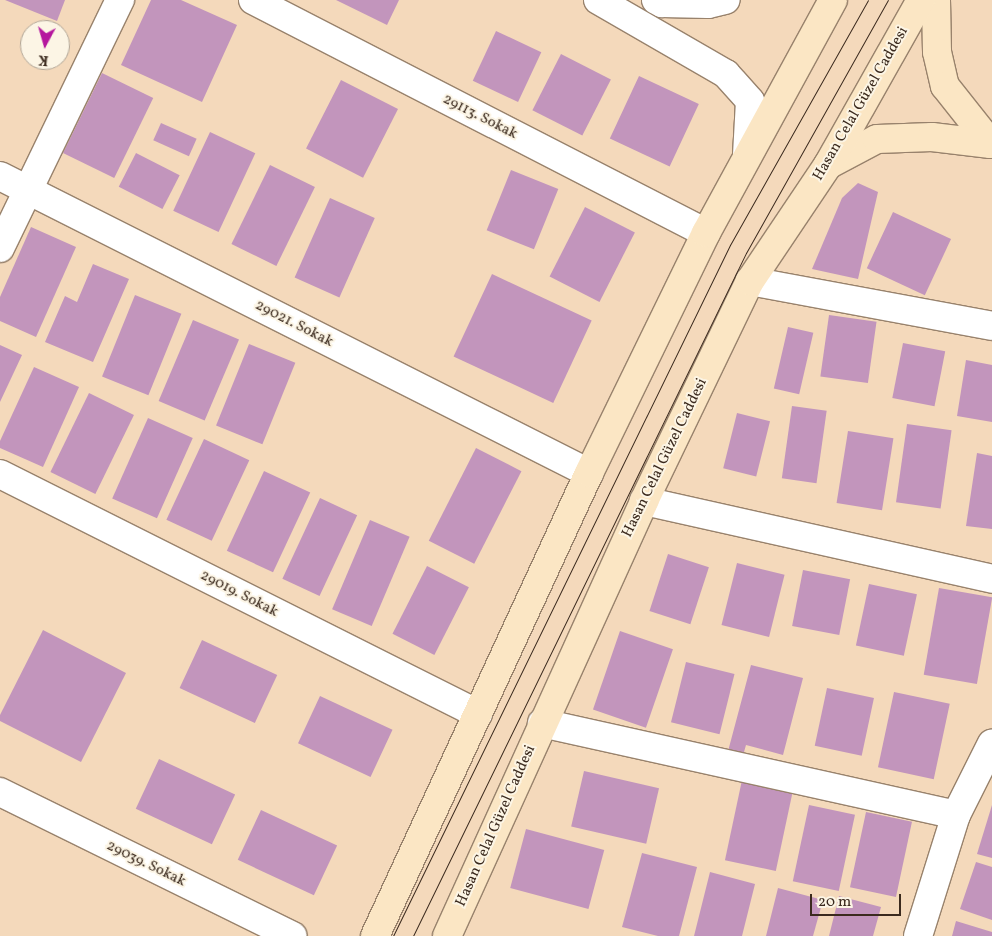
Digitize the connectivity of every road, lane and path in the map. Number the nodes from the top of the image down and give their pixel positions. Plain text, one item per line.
1 (120, 0) edge
2 (253, 0) edge
3 (598, 0) edge
4 (656, 0) edge
5 (726, 0) edge
6 (833, 0) edge
7 (921, 0) edge
8 (936, 0) edge
9 (992, 144) edge
10 (747, 155) junction
11 (828, 165) junction
12 (0, 176) edge
13 (28, 190) junction
14 (706, 233) junction
15 (0, 248) edge
16 (750, 281) junction
17 (992, 326) edge
18 (588, 473) junction
19 (0, 474) edge
20 (644, 501) junction
21 (992, 579) edge
22 (478, 714) junction
23 (542, 723) junction
24 (992, 743) edge
25 (0, 792) edge
26 (956, 815) junction
27 (293, 936) edge
28 (375, 936) edge
29 (449, 936) edge
30 (918, 936) edge

1 - 13 street
2 - 14 street, 29113. Sokak
3 - 10 street
4 - 5 street
6 - 10 main road
7 - 11 main road, Hasan Celal Güzel Caddesi
8 - 9 main road
9 - 11 main road
10 - 14 main road
11 - 16 main road, Hasan Celal Güzel Caddesi
12 - 13 street, 29021. Sokak
13 - 15 street
13 - 18 street, 29021. Sokak
14 - 18 main road
16 - 17 street
16 - 20 main road, Hasan Celal Güzel Caddesi
18 - 22 main road
19 - 22 street, 29019. Sokak
20 - 21 street
20 - 23 main road, Hasan Celal Güzel Caddesi
22 - 28 main road
23 - 26 street
23 - 29 main road, Hasan Celal Güzel Caddesi
24 - 26 street
25 - 27 street, 29039. Sokak
26 - 30 street

